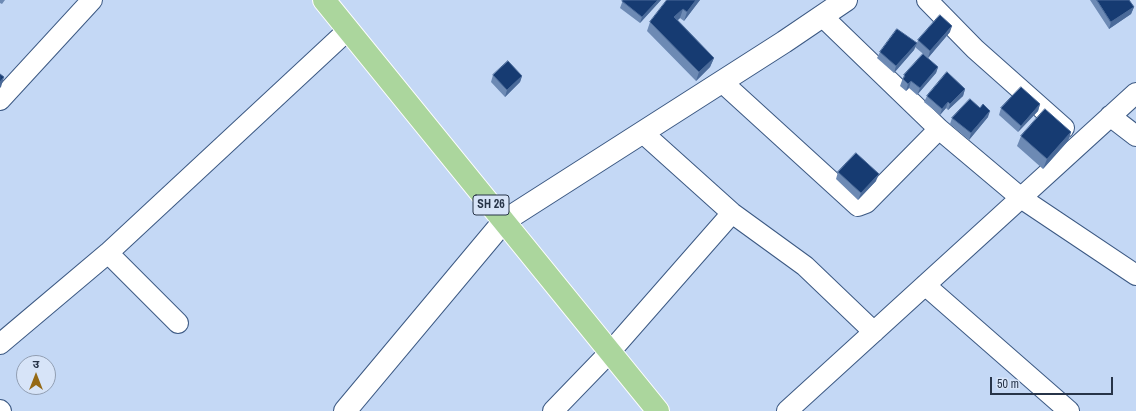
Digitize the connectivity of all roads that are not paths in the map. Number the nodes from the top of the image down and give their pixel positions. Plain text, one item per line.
1 (92, 0) edge
2 (846, 0) edge
3 (927, 0) edge
4 (329, 2) edge
5 (822, 16) junction
6 (348, 30) junction
7 (722, 82) junction
8 (1136, 93) edge
9 (0, 100) edge
10 (1110, 116) junction
11 (939, 129) junction
12 (644, 133) junction
13 (1136, 136) edge
14 (1081, 143) junction
15 (1021, 198) junction
16 (732, 213) junction
17 (504, 221) junction
18 (108, 254) junction
19 (1136, 275) edge
20 (925, 285) junction
21 (178, 323) dead end
22 (874, 332) junction
23 (0, 344) edge
24 (610, 352) junction
25 (345, 411) edge
26 (553, 411) edge
27 (658, 411) edge
28 (786, 411) edge
29 (1068, 411) edge

1 - 9 street
2 - 5 street
3 - 14 street
4 - 6 main road, SH 26
5 - 7 street
5 - 11 street
6 - 17 main road, SH 26
6 - 18 street
7 - 11 street
7 - 12 street
8 - 10 street
10 - 13 street
10 - 14 street
11 - 15 street
12 - 16 street
12 - 17 street
14 - 15 street
15 - 19 street
15 - 20 street
16 - 22 street
16 - 24 street
17 - 24 main road, SH 26
17 - 25 street
18 - 21 street
18 - 23 street
20 - 22 street
20 - 29 street
22 - 28 street
24 - 26 street
24 - 27 main road, SH 26

